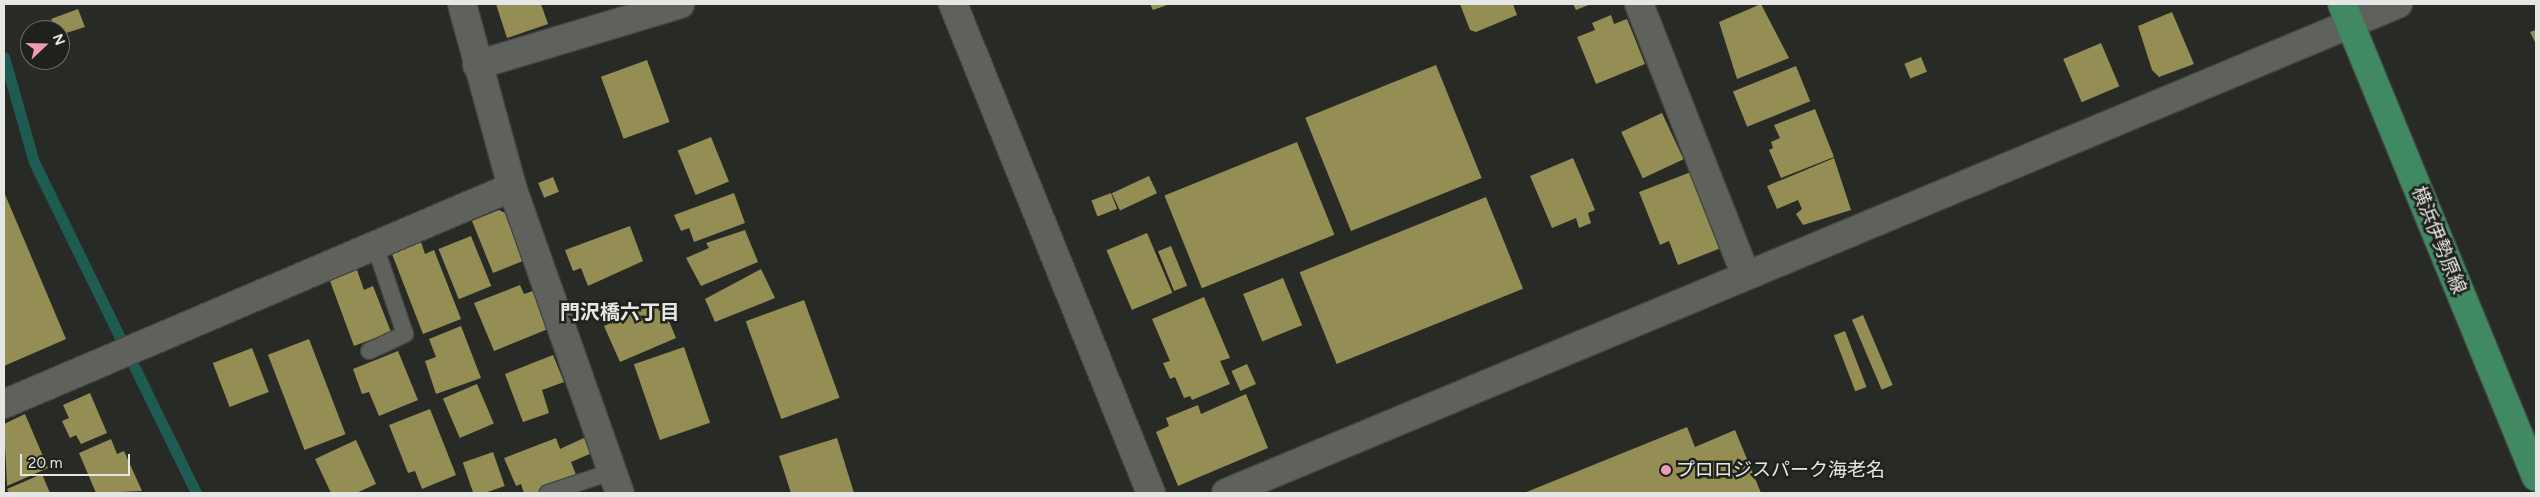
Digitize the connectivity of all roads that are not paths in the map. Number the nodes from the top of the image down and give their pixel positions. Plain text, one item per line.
1 (462, 4) edge
2 (680, 4) edge
3 (953, 4) edge
4 (1639, 4) edge
5 (2398, 4) edge
6 (2346, 14) edge
7 (477, 65) junction
8 (512, 187) junction
9 (375, 246) junction
10 (1746, 275) junction
11 (369, 351) dead end
12 (4, 404) edge
13 (2536, 476) edge
14 (617, 482) edge
15 (548, 493) edge
16 (1151, 493) edge
17 (1226, 493) edge

1 - 7 street
2 - 7 street
3 - 16 street
4 - 10 street
5 - 6 street
6 - 10 street
6 - 13 main road, 横浜伊勢原線
7 - 8 street
8 - 9 street
8 - 14 street
9 - 11 lane
9 - 12 street
10 - 17 street
14 - 15 lane

